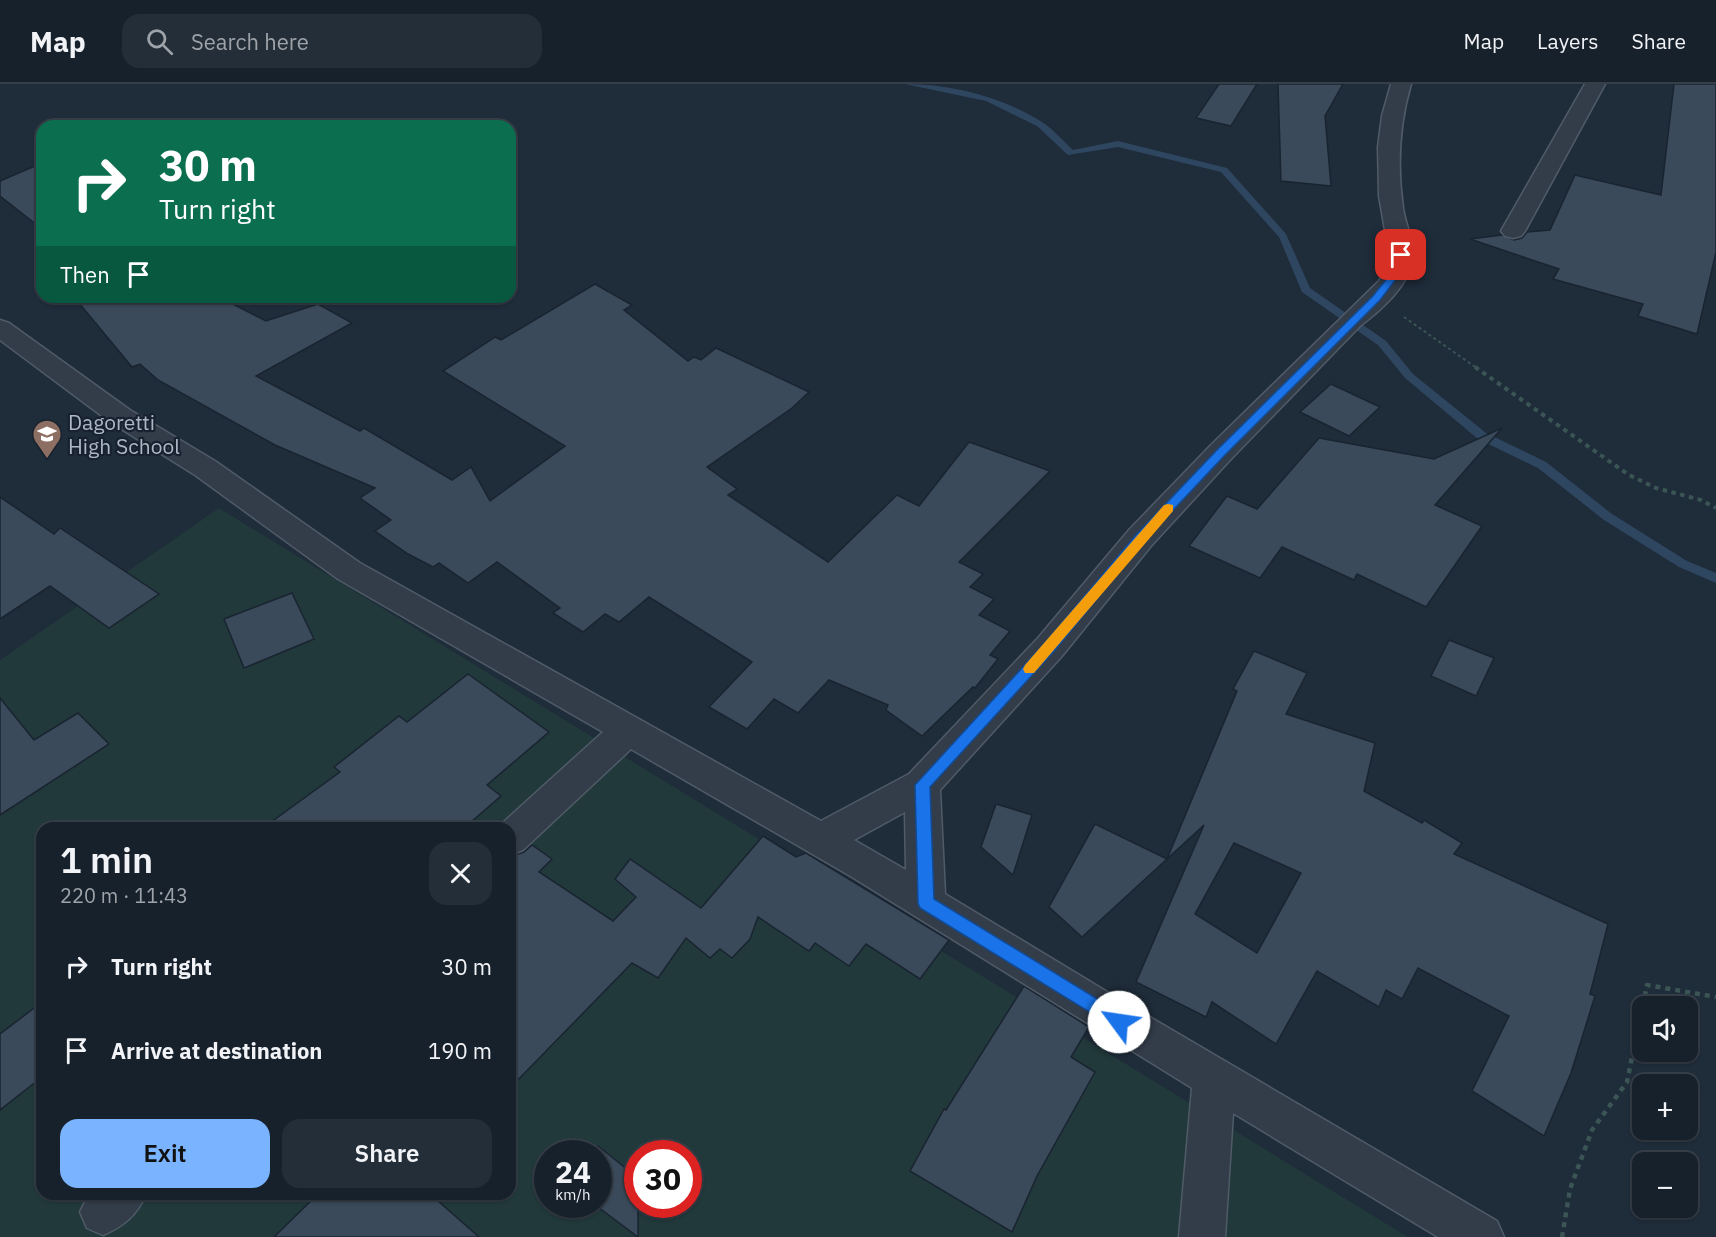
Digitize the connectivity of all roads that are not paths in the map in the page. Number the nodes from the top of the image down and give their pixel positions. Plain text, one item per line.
1 (1401, 84) edge
2 (1595, 84) edge
3 (1513, 231) dead end
4 (0, 328) edge
5 (628, 730) junction
6 (922, 785) junction
7 (516, 833) edge
8 (819, 840) junction
9 (926, 903) junction
10 (1215, 1079) junction
11 (1202, 1237) edge
12 (1481, 1237) edge

1 - 6 street
2 - 3 street
4 - 5 street
5 - 7 street
5 - 8 street
6 - 8 street
6 - 9 street
8 - 9 street
9 - 10 street
10 - 11 street
10 - 12 street

